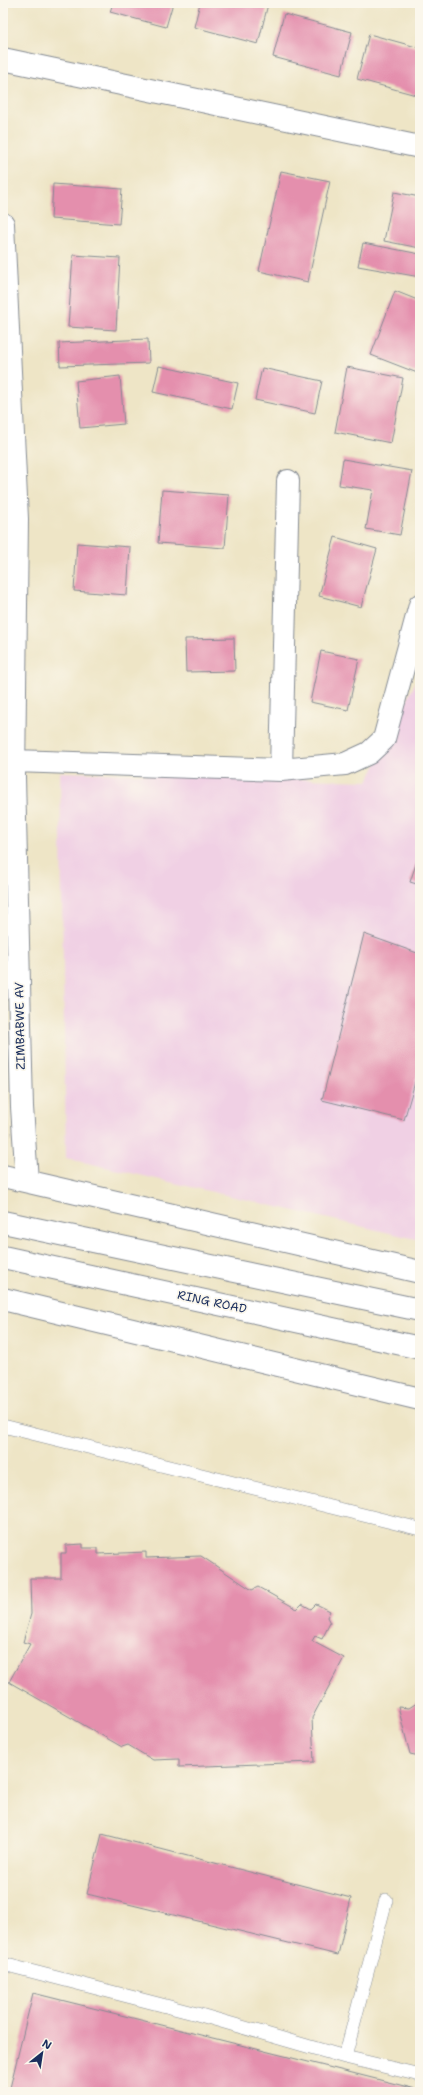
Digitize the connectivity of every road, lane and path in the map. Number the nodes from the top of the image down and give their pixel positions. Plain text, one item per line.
1 (3, 58) edge
2 (420, 146) edge
3 (3, 224) edge
4 (288, 481) dead end
5 (10, 519) edge
6 (420, 605) edge
7 (417, 629) edge
8 (281, 770) junction
9 (10, 771) edge
10 (3, 1176) edge
11 (27, 1181) junction
12 (3, 1222) edge
13 (3, 1257) edge
14 (420, 1272) edge
15 (3, 1299) edge
16 (420, 1310) edge
17 (420, 1348) edge
18 (420, 1399) edge
19 (3, 1426) edge
20 (420, 1529) edge
21 (386, 1900) dead end
22 (3, 1964) edge
23 (345, 2057) junction
24 (420, 2075) edge

1 - 2 main road
3 - 5 main road, ZIMBABWE AV
4 - 8 main road
5 - 9 main road, ZIMBABWE AV
6 - 7 main road
7 - 8 main road
8 - 9 main road
9 - 11 main road, ZIMBABWE AV
10 - 11 main road
11 - 14 main road
12 - 16 main road
13 - 17 main road, RING ROAD
15 - 18 main road
19 - 20 lane
21 - 23 lane
22 - 23 lane
23 - 24 lane

